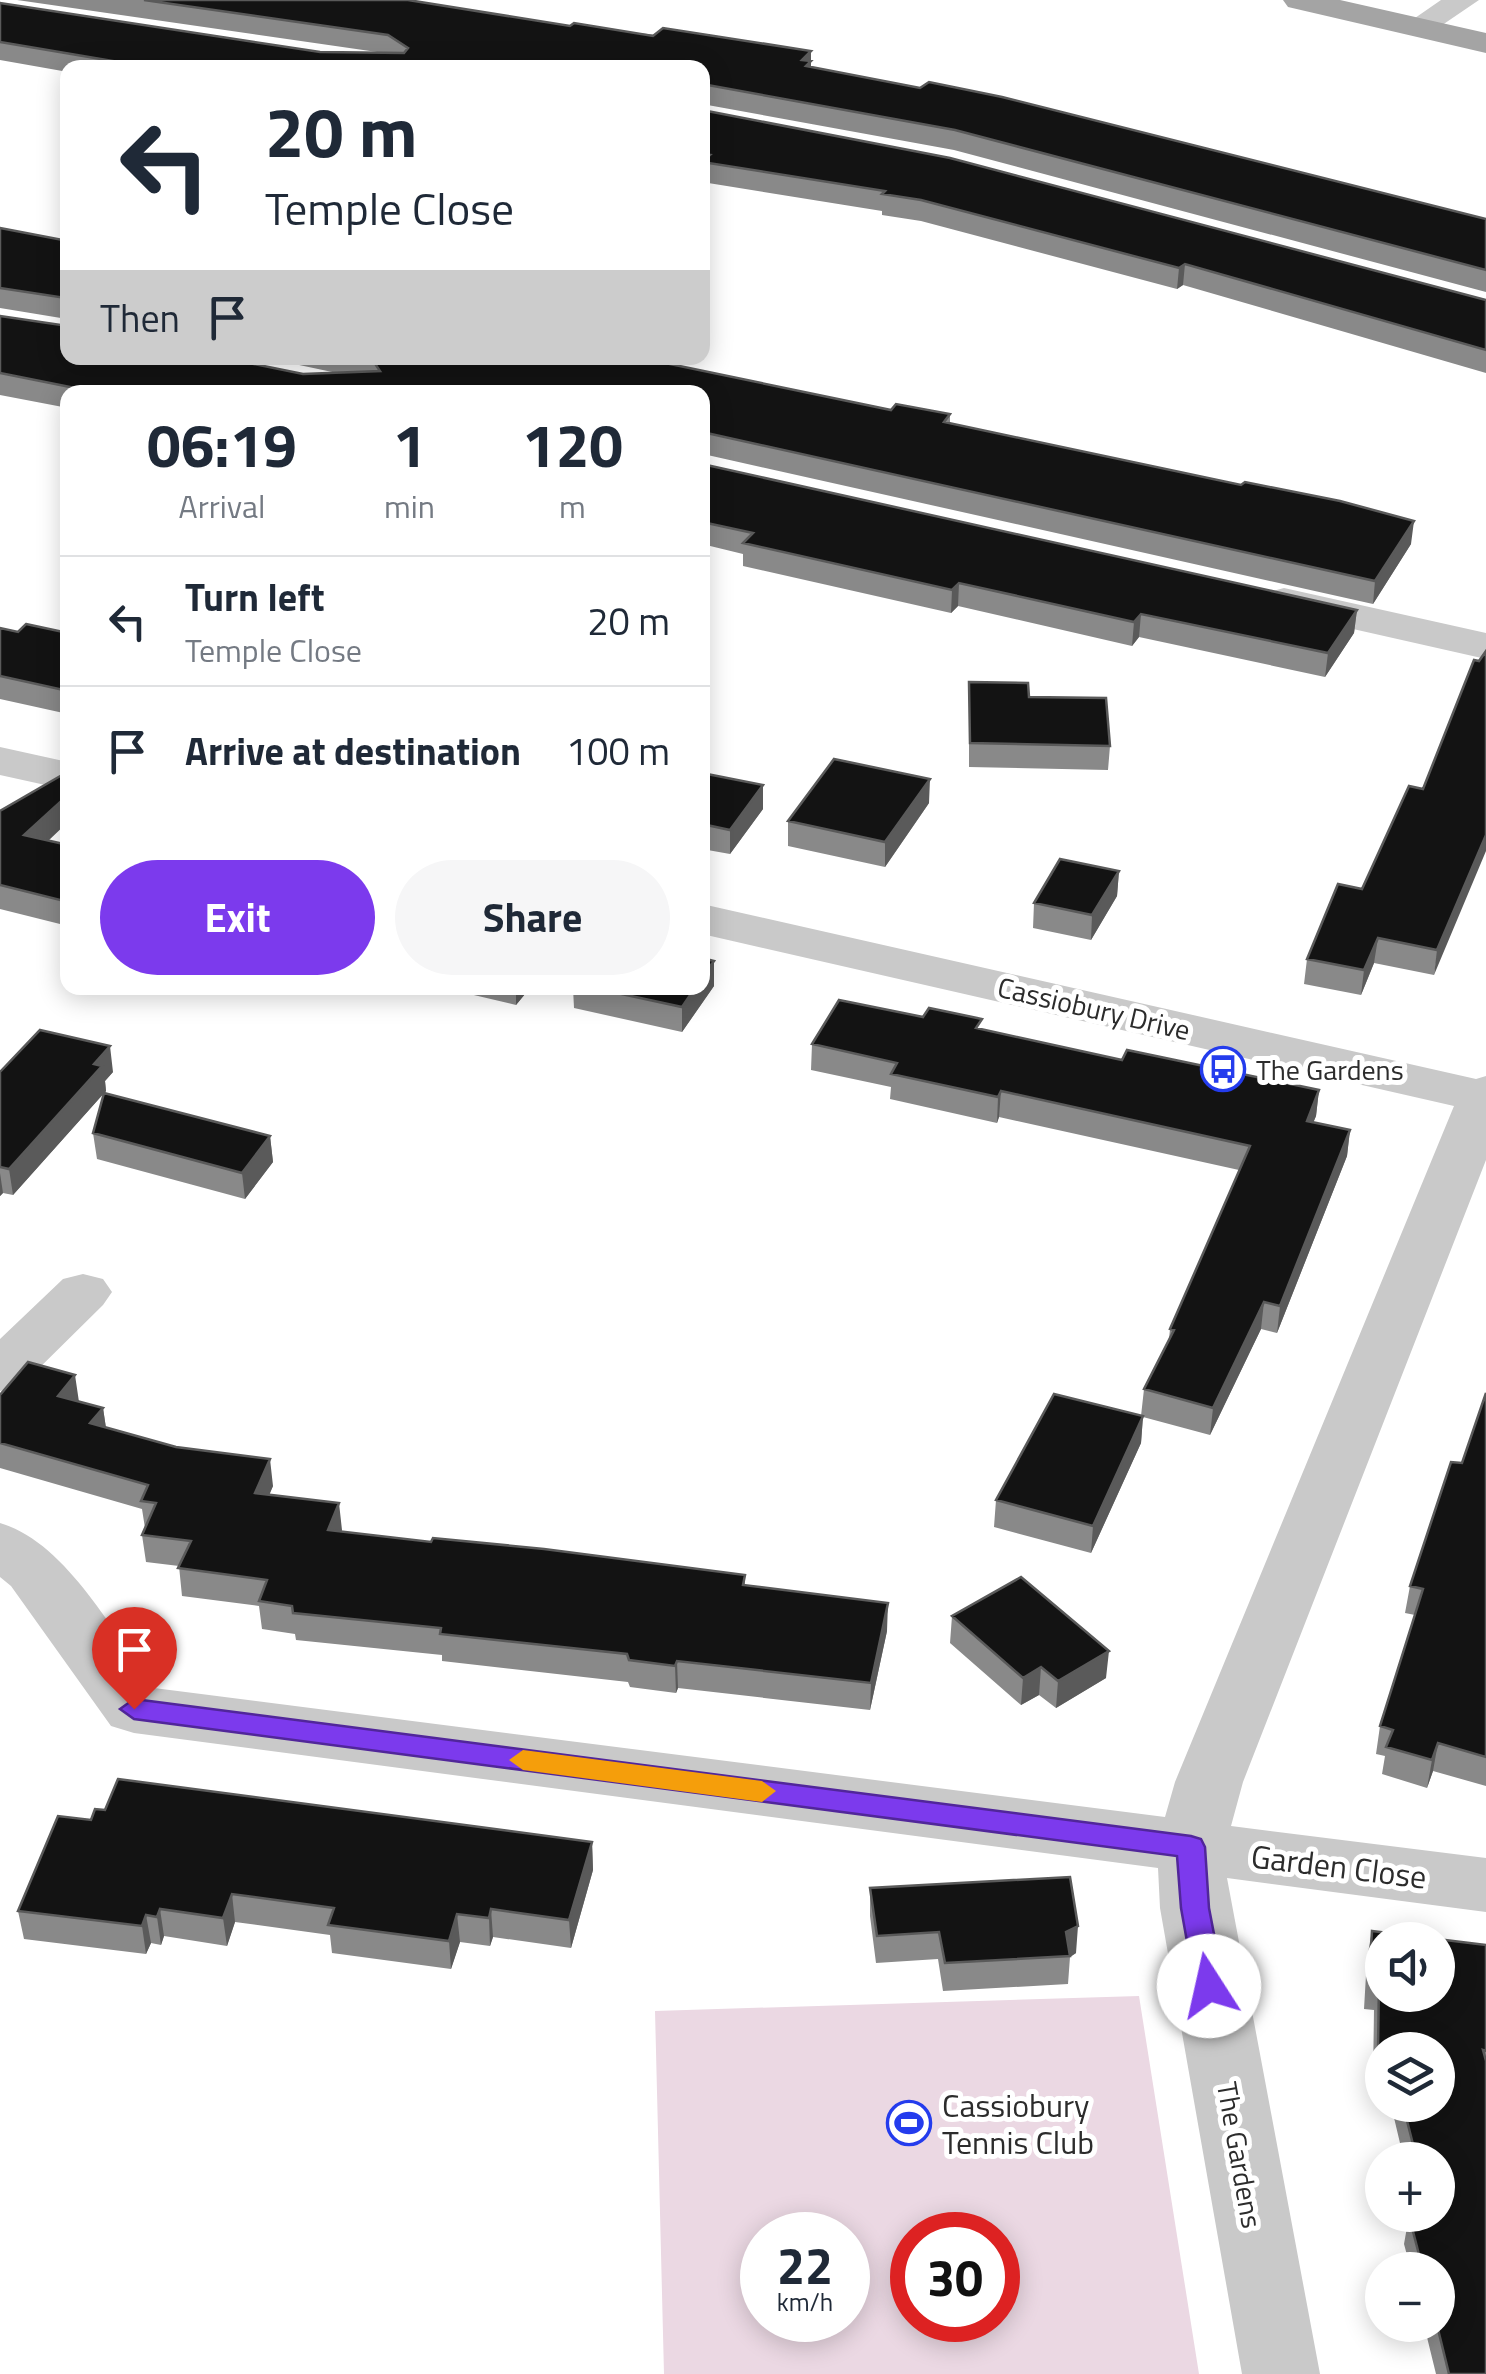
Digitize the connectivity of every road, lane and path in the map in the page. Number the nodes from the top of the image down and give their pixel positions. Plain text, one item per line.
1 (1299, 0) edge
2 (1464, 0) edge
3 (1418, 28) junction
4 (1486, 43) edge
5 (1238, 590) edge
6 (1486, 646) edge
7 (0, 761) edge
8 (60, 774) edge
9 (710, 922) edge
10 (1485, 1095) edge
11 (83, 1292) dead end
12 (0, 1372) edge
13 (0, 1545) edge
14 (1191, 1847) junction
15 (1486, 1885) edge
16 (1280, 2374) edge

1 - 3 main road
2 - 3 street
3 - 4 main road
5 - 6 street
7 - 8 street
9 - 10 street, Cassiobury Drive
10 - 14 street, The Gardens
11 - 12 street
13 - 14 street, Garden Close
14 - 15 street, Garden Close
14 - 16 street, The Gardens

